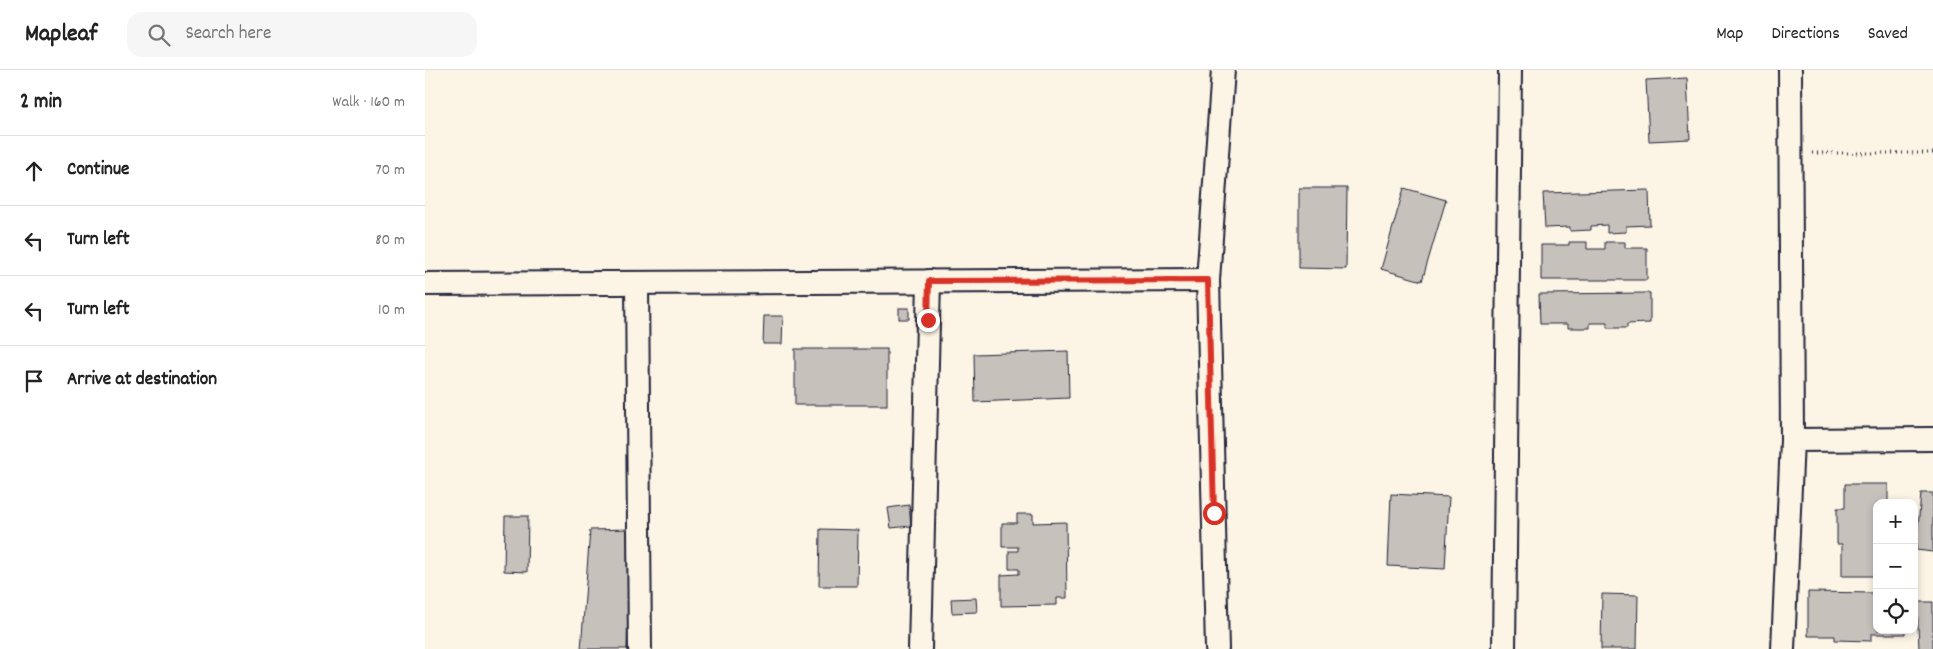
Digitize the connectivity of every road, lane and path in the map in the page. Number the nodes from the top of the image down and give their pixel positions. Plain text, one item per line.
1 (1223, 70) edge
2 (1510, 70) edge
3 (1790, 70) edge
4 (1933, 153) edge
5 (1789, 154) junction
6 (1208, 280) junction
7 (929, 281) junction
8 (637, 282) junction
9 (425, 284) edge
10 (1933, 439) edge
11 (1792, 440) junction
12 (640, 649) edge
13 (920, 649) edge
14 (1217, 649) edge
15 (1504, 649) edge
16 (1783, 649) edge

1 - 6 street
2 - 15 street
3 - 5 street
4 - 5 path
5 - 11 street
6 - 7 street
6 - 14 street
7 - 8 street
7 - 13 street
8 - 9 street
8 - 12 street
10 - 11 street
11 - 16 street

